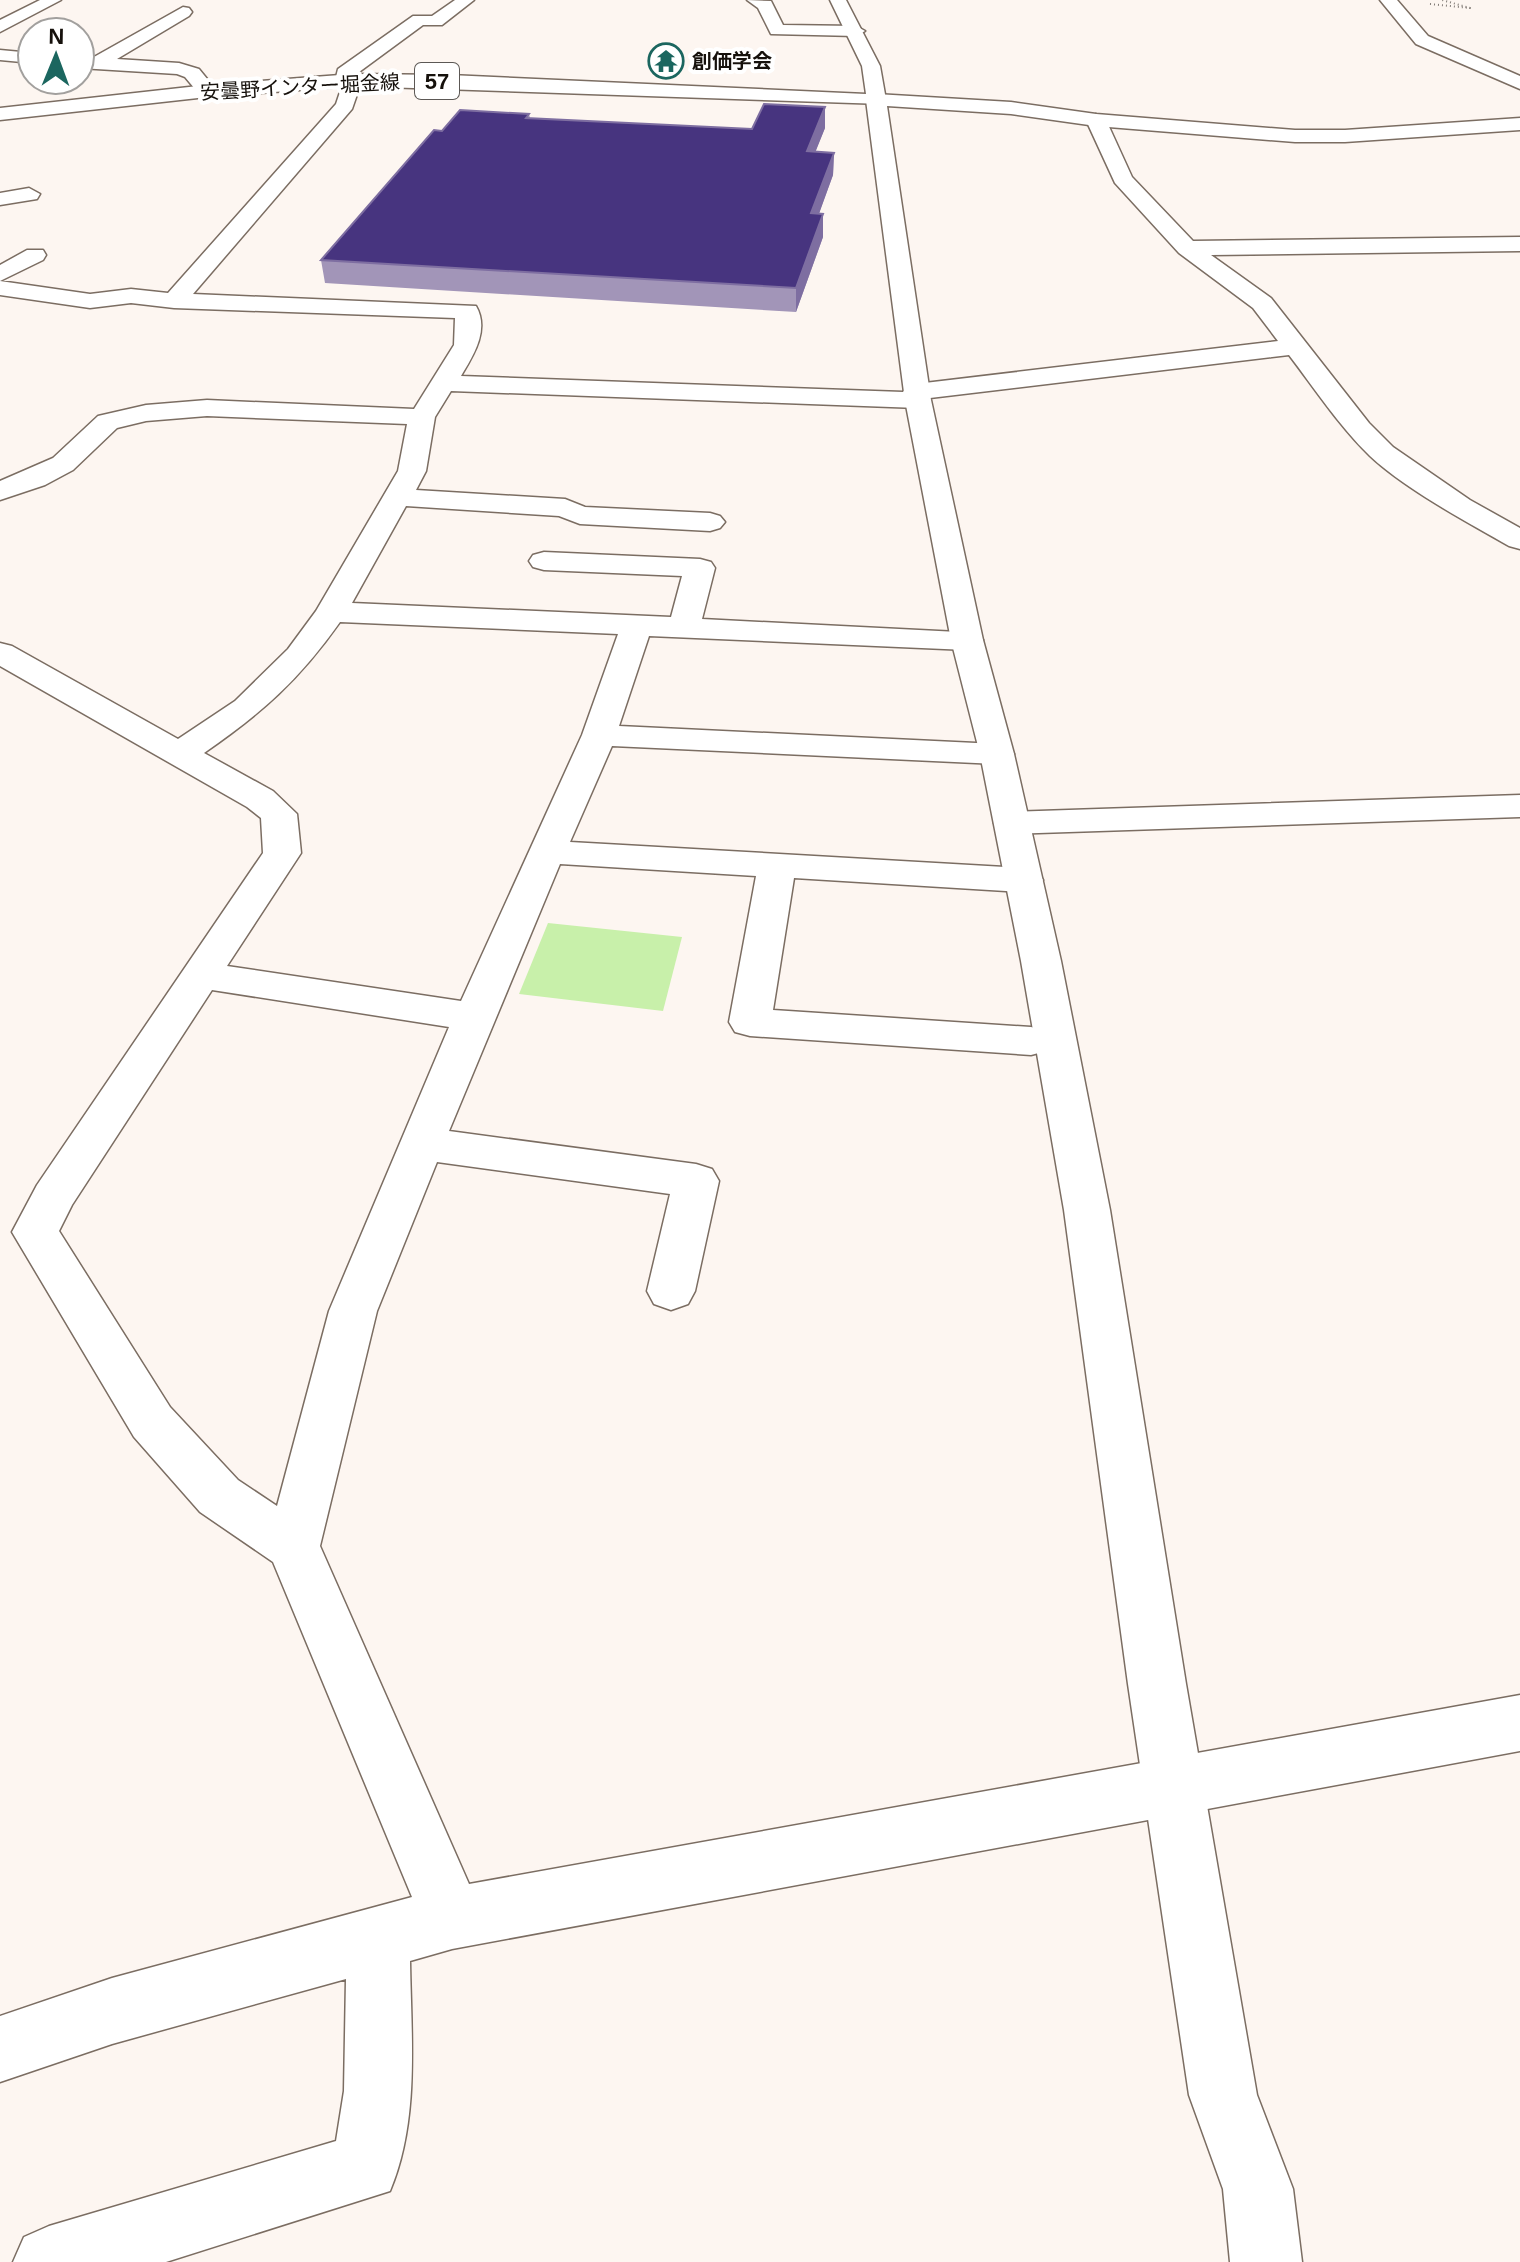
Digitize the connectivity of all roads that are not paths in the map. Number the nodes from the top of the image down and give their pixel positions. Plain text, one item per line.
1 (53, 0) edge
2 (466, 0) edge
3 (755, 0) edge
4 (838, 0) edge
5 (1388, 0) edge
6 (183, 12) dead end
7 (0, 27) edge
8 (856, 31) junction
9 (96, 58) edge
10 (96, 63) edge
11 (348, 81) junction
12 (1520, 83) edge
13 (207, 91) junction
14 (876, 100) junction
15 (0, 114) edge
16 (1096, 120) junction
17 (1520, 124) edge
18 (29, 194) dead end
19 (0, 199) edge
20 (1520, 244) edge
21 (1187, 248) junction
22 (35, 255) dead end
23 (0, 274) edge
24 (0, 288) edge
25 (174, 301) junction
26 (1296, 347) junction
27 (443, 383) junction
28 (917, 396) junction
29 (422, 417) junction
30 (0, 491) edge
31 (397, 497) junction
32 (710, 522) dead end
33 (1520, 540) edge
34 (544, 561) dead end
35 (331, 612) junction
36 (637, 625) junction
37 (684, 627) junction
38 (967, 640) junction
39 (0, 653) edge
40 (599, 735) junction
41 (997, 754) junction
42 (178, 755) junction
43 (1520, 806) edge
44 (1012, 823) junction
45 (545, 852) junction
46 (777, 865) junction
47 (1024, 880) junction
48 (200, 975) junction
49 (474, 1017) junction
50 (1031, 1041) dead end
51 (424, 1144) junction
52 (671, 1291) dead end
53 (293, 1546) junction
54 (1520, 1723) edge
55 (1173, 1785) junction
56 (452, 1918) junction
57 (378, 1939) junction
58 (0, 2049) edge
59 (49, 2262) edge
60 (1266, 2262) edge

1 - 7 street
2 - 11 street
3 - 8 street
4 - 8 street
5 - 12 street
6 - 9 street
8 - 14 street
10 - 13 street
11 - 13 street, 安曇野インター堀金線 / 57
11 - 14 street, 安曇野インター堀金線 / 57
11 - 25 street
13 - 15 street, 安曇野インター堀金線 / 57
14 - 16 street, 安曇野インター堀金線
14 - 28 street
16 - 17 street, 安曇野インター堀金線
16 - 21 street
18 - 19 street
20 - 21 street
21 - 26 street
22 - 23 street
24 - 25 street
25 - 27 street
26 - 28 street
26 - 33 street
27 - 28 street
27 - 29 street
28 - 38 street
29 - 30 street
29 - 31 street
31 - 32 street
31 - 35 street
34 - 37 street
35 - 36 street
35 - 42 street
36 - 37 street
36 - 40 street
37 - 38 street
38 - 41 street
39 - 42 street
40 - 41 street
40 - 45 street
41 - 44 street
42 - 48 street
43 - 44 street
44 - 47 street
45 - 46 street
45 - 49 street
46 - 47 street
46 - 50 street
47 - 55 street
48 - 49 street
48 - 53 street
49 - 51 street
51 - 52 street
51 - 53 street
53 - 56 street
54 - 55 street
55 - 56 street
55 - 60 street
56 - 57 street
57 - 58 street
57 - 59 street

